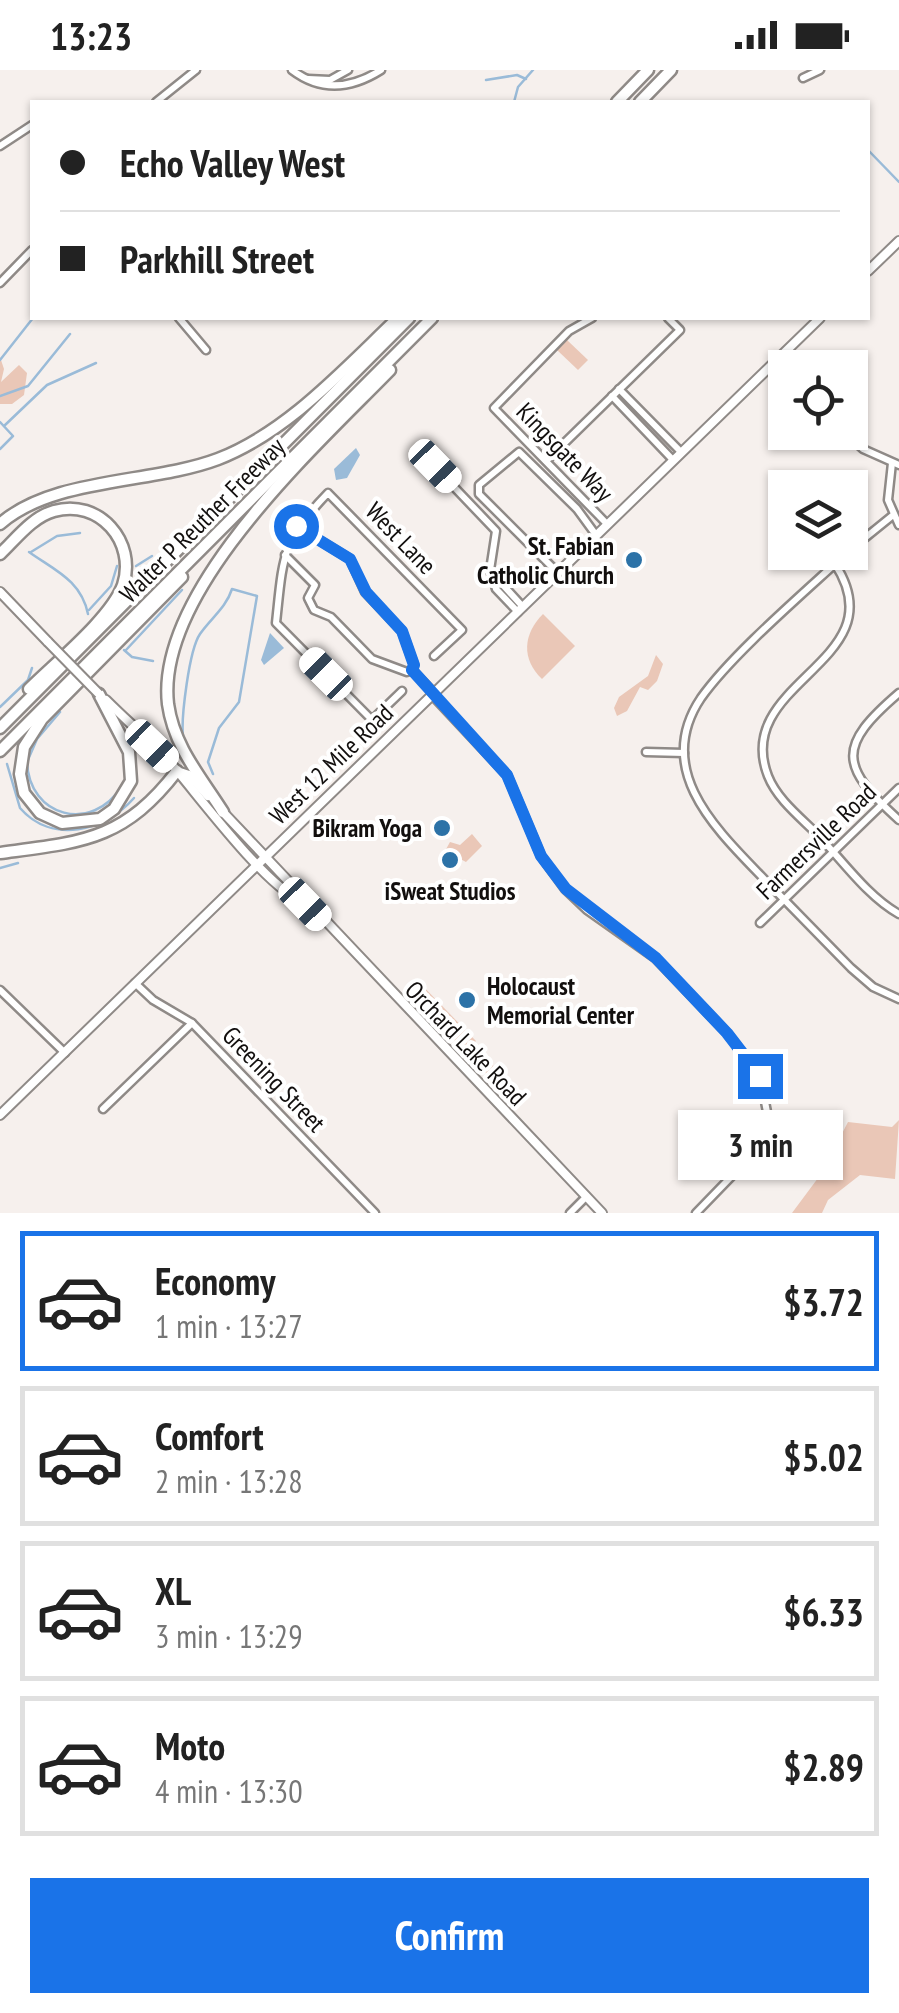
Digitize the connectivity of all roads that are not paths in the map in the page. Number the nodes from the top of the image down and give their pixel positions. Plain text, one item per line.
1 (196, 70) edge
2 (292, 70) edge
3 (348, 70) edge
4 (382, 70) edge
5 (648, 70) edge
6 (672, 70) edge
7 (820, 70) edge
8 (302, 78) junction
9 (804, 78) dead end
10 (158, 100) edge
11 (620, 100) edge
12 (642, 100) edge
13 (30, 126) edge
14 (0, 146) edge
15 (899, 241) edge
16 (30, 252) edge
17 (870, 270) edge
18 (0, 284) edge
19 (181, 320) edge
20 (396, 320) edge
21 (406, 320) edge
22 (432, 320) edge
23 (432, 320) edge
24 (588, 320) edge
25 (670, 320) edge
26 (818, 320) edge
27 (206, 350) dead end
28 (787, 350) edge
29 (768, 368) edge
30 (619, 389) junction
31 (612, 396) junction
32 (868, 447) edge
33 (677, 456) junction
34 (546, 461) junction
35 (424, 463) dead end
36 (896, 464) edge
37 (892, 516) junction
38 (0, 524) edge
39 (607, 524) junction
40 (899, 525) edge
41 (224, 526) junction
42 (296, 526) junction
43 (596, 536) junction
44 (868, 536) edge
45 (0, 554) edge
46 (284, 554) junction
47 (830, 570) edge
48 (842, 570) edge
49 (558, 573) junction
50 (857, 586) dead end
51 (0, 592) edge
52 (520, 609) junction
53 (849, 645) dead end
54 (434, 656) dead end
55 (412, 670) junction
56 (402, 691) dead end
57 (899, 693) edge
58 (99, 694) junction
59 (433, 694) junction
60 (0, 718) edge
61 (0, 728) edge
62 (0, 751) edge
63 (646, 752) dead end
64 (684, 753) junction
65 (178, 771) junction
66 (899, 788) edge
67 (882, 804) junction
68 (223, 812) junction
69 (899, 820) edge
70 (834, 852) junction
71 (0, 853) edge
72 (265, 856) junction
73 (257, 863) junction
74 (302, 900) junction
75 (784, 900) junction
76 (899, 914) edge
77 (760, 923) dead end
78 (136, 982) junction
79 (0, 990) edge
80 (899, 999) edge
81 (192, 1023) junction
82 (65, 1053) junction
83 (103, 1109) dead end
84 (0, 1115) edge
85 (586, 1197) junction
86 (376, 1213) edge
87 (570, 1213) edge
88 (602, 1213) edge
89 (696, 1213) edge

1 - 10 street
2 - 8 street
3 - 8 street
4 - 8 street
5 - 11 highway
6 - 12 highway
7 - 9 street
13 - 14 street
15 - 17 main road
16 - 18 street
19 - 27 street
20 - 38 highway
21 - 61 highway, Walter P Reuther Freeway
22 - 41 highway, Walter P Reuther Freeway
23 - 68 highway
24 - 34 street, Kingsgate Way
25 - 30 street
26 - 28 main road, West 12 Mile Road
29 - 33 main road, West 12 Mile Road
30 - 31 street
30 - 33 street
31 - 33 street
31 - 34 street
32 - 36 street
33 - 39 main road, West 12 Mile Road
34 - 39 street, Kingsgate Way
35 - 52 street
36 - 37 street
37 - 40 street
37 - 44 street
39 - 43 main road, West 12 Mile Road
41 - 58 highway
41 - 62 highway, Walter P Reuther Freeway
42 - 46 street, West Lane
42 - 54 street, West Lane
42 - 55 street
43 - 49 main road, West 12 Mile Road
43 - 49 street
45 - 60 highway
46 - 55 street
46 - 56 street, West Lane
47 - 64 street
48 - 50 street
49 - 52 main road, West 12 Mile Road
51 - 58 main road, Orchard Lake Road, bridge
52 - 59 main road, West 12 Mile Road
53 - 70 street
55 - 59 street
57 - 67 street
58 - 65 main road, Orchard Lake Road
59 - 72 main road, West 12 Mile Road
59 - 89 street
63 - 64 street
64 - 75 street
65 - 68 main road, Orchard Lake Road
65 - 71 highway
65 - 73 main road, Orchard Lake Road
66 - 67 street, Farmersville Road
67 - 69 street
67 - 70 street, Farmersville Road
68 - 72 main road, Orchard Lake Road
70 - 75 street, Farmersville Road
70 - 76 street
72 - 73 main road, West 12 Mile Road
72 - 74 main road, Orchard Lake Road
73 - 74 main road, Orchard Lake Road
73 - 78 main road, West 12 Mile Road
74 - 85 main road, Orchard Lake Road
75 - 77 street, Farmersville Road
75 - 80 street
78 - 81 street, Greening Street
78 - 82 main road, West 12 Mile Road
79 - 82 street
81 - 83 street
81 - 86 street, Greening Street
82 - 84 main road, West 12 Mile Road
85 - 87 street
85 - 88 main road, Orchard Lake Road

